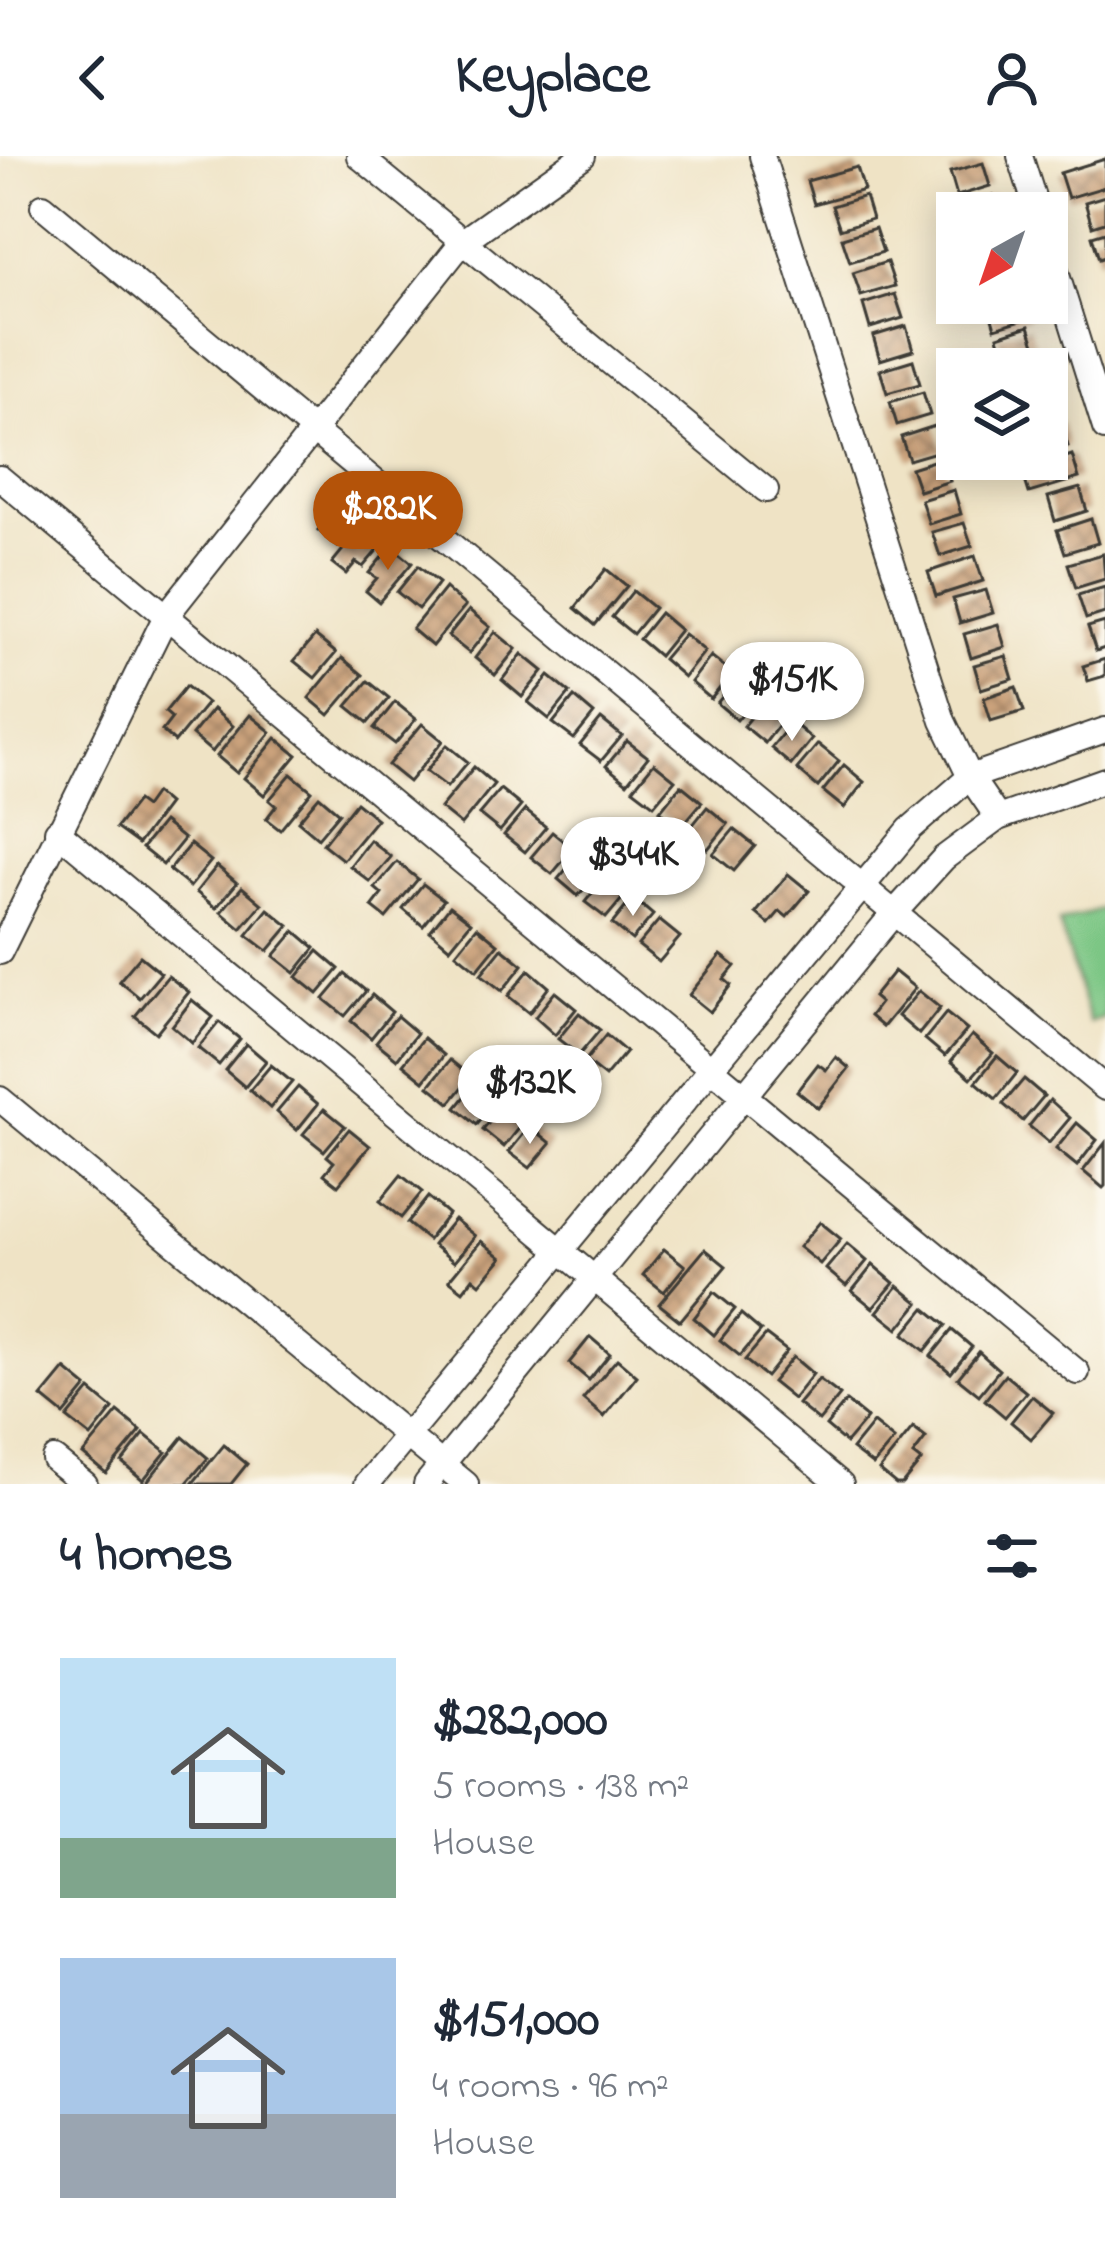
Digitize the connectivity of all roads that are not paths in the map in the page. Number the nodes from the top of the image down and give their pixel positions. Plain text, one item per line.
1 (359, 156) edge
2 (583, 156) edge
3 (762, 156) edge
4 (1020, 156) edge
5 (1031, 192) edge
6 (44, 206) dead end
7 (463, 242) junction
8 (1068, 310) edge
9 (1105, 428) edge
10 (313, 430) junction
11 (0, 478) edge
12 (766, 490) dead end
13 (166, 616) junction
14 (1105, 730) edge
15 (970, 777) junction
16 (1105, 780) edge
17 (998, 818) junction
18 (57, 831) junction
19 (862, 886) junction
20 (894, 913) junction
21 (0, 952) edge
22 (711, 1069) junction
23 (1105, 1088) edge
24 (744, 1096) junction
25 (0, 1099) edge
26 (561, 1251) junction
27 (594, 1279) junction
28 (1077, 1372) dead end
29 (407, 1436) junction
30 (54, 1459) dead end
31 (434, 1474) edge
32 (85, 1484) edge
33 (368, 1484) edge
34 (466, 1484) edge
35 (841, 1484) edge

1 - 7 street
2 - 7 street
3 - 15 street
4 - 5 street
6 - 10 street
7 - 10 street
7 - 12 street
8 - 9 street
10 - 13 street
10 - 19 street
11 - 13 street
13 - 18 street
13 - 22 street
14 - 15 street
15 - 17 street
15 - 19 street
16 - 17 street
17 - 20 street
18 - 21 street
18 - 26 street
19 - 20 street
19 - 22 street
20 - 23 street
20 - 24 street
22 - 24 street
22 - 26 street
24 - 27 street
24 - 28 street
25 - 29 street
26 - 27 street
26 - 29 street
27 - 31 street
27 - 35 street
29 - 31 street
29 - 33 street
30 - 32 street
31 - 34 street

